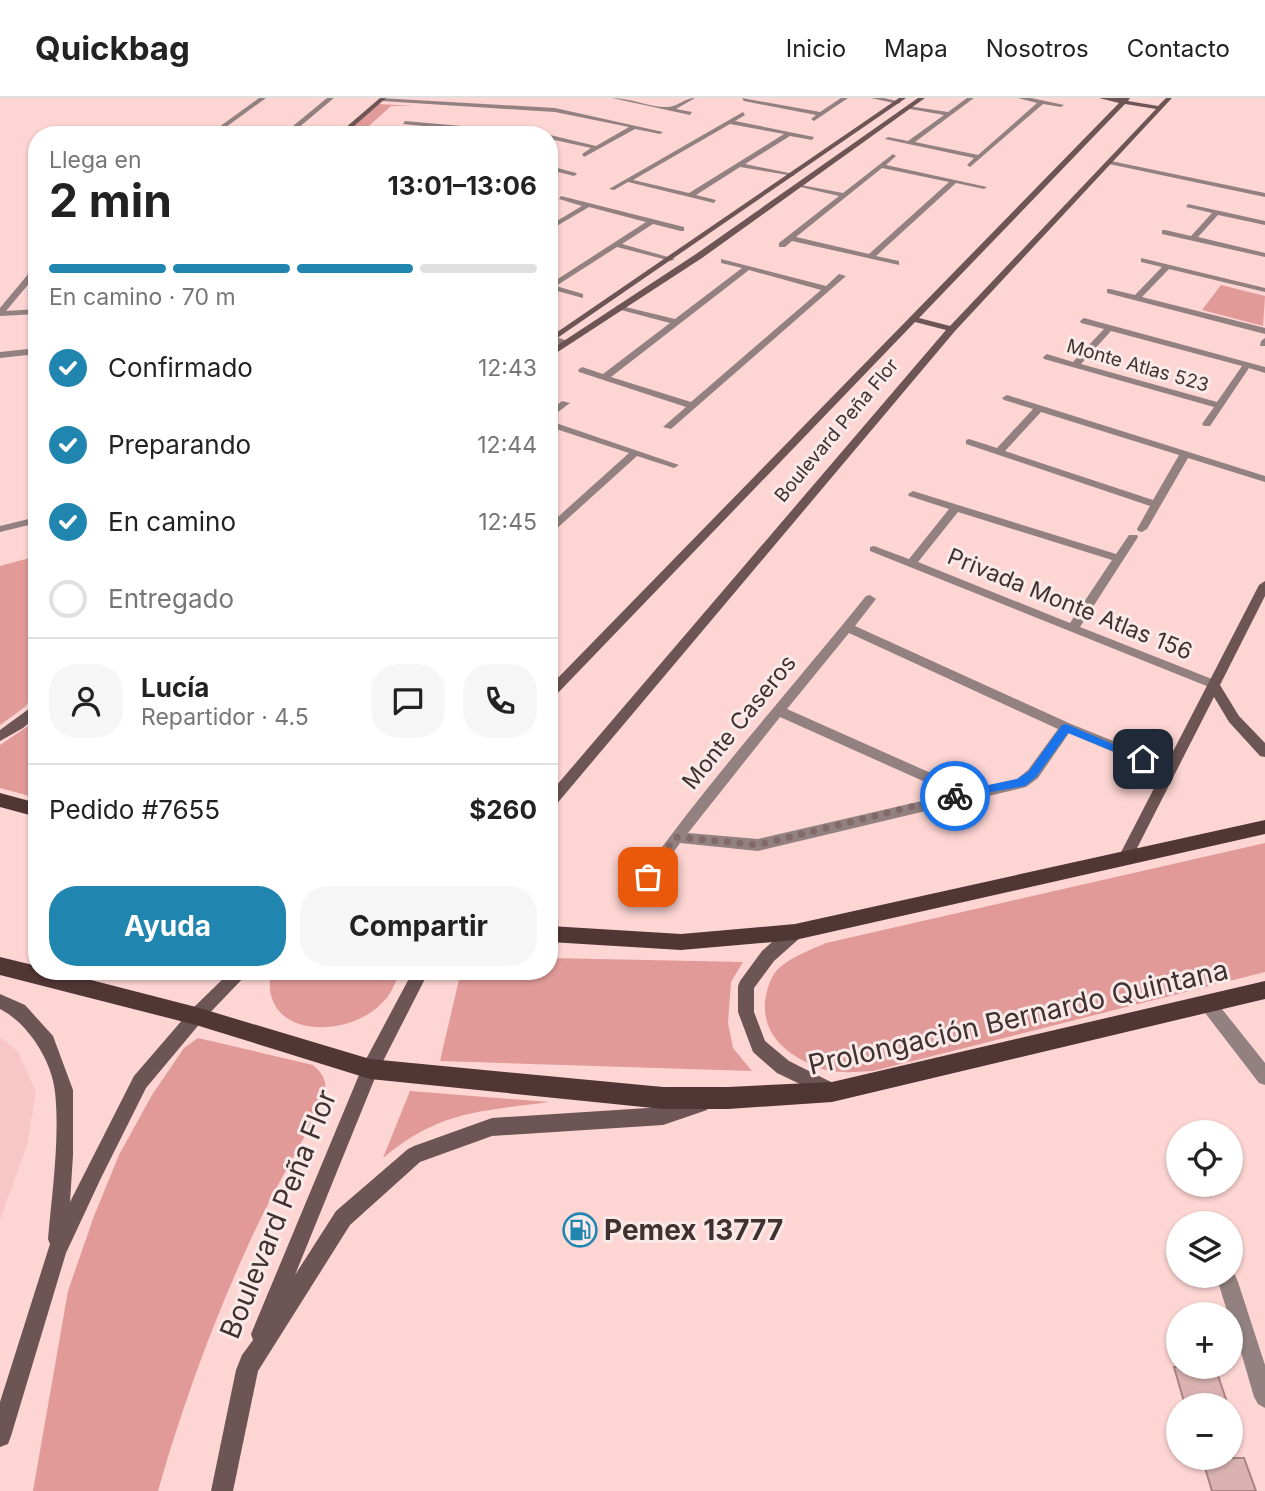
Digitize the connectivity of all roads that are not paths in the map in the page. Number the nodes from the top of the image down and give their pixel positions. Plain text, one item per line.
1 (263, 98) edge
2 (331, 98) edge
3 (692, 98) edge
4 (771, 98) edge
5 (845, 98) edge
6 (874, 98) edge
7 (971, 98) edge
8 (1021, 98) edge
9 (1102, 98) edge
10 (379, 99) edge
11 (612, 99) edge
12 (744, 99) edge
13 (901, 99) edge
14 (1126, 99) edge
15 (427, 102) edge
16 (916, 102) edge
17 (1041, 102) junction
18 (764, 103) junction
19 (1165, 104) edge
20 (1061, 105) dead end
21 (671, 109) junction
22 (952, 112) junction
23 (690, 113) dead end
24 (743, 114) dead end
25 (821, 114) junction
26 (414, 115) dead end
27 (810, 121) dead end
28 (730, 122) junction
29 (405, 123) junction
30 (224, 126) edge
31 (296, 126) edge
32 (343, 126) edge
33 (402, 126) edge
34 (439, 126) edge
35 (634, 127) junction
36 (660, 132) dead end
37 (790, 133) junction
38 (847, 137) junction
39 (812, 138) dead end
40 (558, 139) edge
41 (888, 139) dead end
42 (860, 140) junction
43 (910, 143) junction
44 (597, 148) junction
45 (584, 155) dead end
46 (893, 156) dead end
47 (979, 157) junction
48 (748, 160) junction
49 (1111, 163) junction
50 (740, 164) junction
51 (970, 165) dead end
52 (881, 166) junction
53 (559, 170) edge
54 (795, 173) junction
55 (574, 174) dead end
56 (627, 180) junction
57 (954, 181) junction
58 (795, 187) junction
59 (984, 187) dead end
60 (612, 189) dead end
61 (691, 195) junction
62 (845, 195) junction
63 (1265, 195) edge
64 (561, 198) dead end
65 (714, 201) dead end
66 (838, 201) junction
67 (588, 205) junction
68 (1188, 205) dead end
69 (1217, 212) junction
70 (653, 221) junction
71 (558, 223) edge
72 (1265, 223) edge
73 (681, 229) dead end
74 (1165, 232) dead end
75 (790, 238) junction
76 (1193, 238) junction
77 (782, 245) dead end
78 (612, 247) junction
79 (1265, 254) edge
80 (870, 257) junction
81 (671, 259) junction
82 (1144, 260) dead end
83 (724, 261) dead end
84 (896, 263) dead end
85 (662, 265) junction
86 (1167, 266) junction
87 (748, 267) junction
88 (842, 276) dead end
89 (28, 281) edge
90 (558, 282) edge
91 (558, 289) edge
92 (828, 289) junction
93 (1265, 290) edge
94 (1110, 291) dead end
95 (580, 296) dead end
96 (1136, 298) junction
97 (624, 305) junction
98 (28, 312) edge
99 (0, 314) edge
100 (913, 319) junction
101 (680, 320) junction
102 (1084, 321) dead end
103 (1109, 328) junction
104 (952, 329) junction
105 (1265, 331) edge
106 (558, 335) edge
107 (558, 342) edge
108 (565, 343) junction
109 (558, 348) edge
110 (28, 352) edge
111 (0, 355) edge
112 (1048, 356) dead end
113 (1075, 365) junction
114 (1247, 365) junction
115 (582, 369) dead end
116 (1265, 370) edge
117 (605, 377) junction
118 (1007, 398) dead end
119 (565, 403) dead end
120 (693, 406) junction
121 (1219, 406) junction
122 (1039, 408) junction
123 (558, 409) edge
124 (1207, 424) dead end
125 (558, 427) edge
126 (668, 427) dead end
127 (969, 442) dead end
128 (636, 452) junction
129 (999, 452) junction
130 (1185, 454) junction
131 (674, 465) dead end
132 (1265, 479) edge
133 (913, 494) dead end
134 (1155, 504) junction
135 (955, 508) junction
136 (558, 521) edge
137 (28, 522) edge
138 (0, 529) edge
139 (874, 548) dead end
140 (1120, 559) junction
141 (911, 563) junction
142 (1265, 585) edge
143 (870, 599) dead end
144 (848, 628) junction
145 (1073, 628) junction
146 (1213, 684) junction
147 (558, 685) edge
148 (776, 710) junction
149 (28, 716) edge
150 (1066, 727) junction
151 (0, 736) edge
152 (1265, 752) edge
153 (1168, 769) junction
154 (558, 793) edge
155 (965, 794) junction
156 (0, 800) edge
157 (28, 808) edge
158 (1265, 827) edge
159 (675, 837) junction
160 (1124, 860) junction
161 (648, 877) dead end
162 (795, 932) junction
163 (558, 934) edge
164 (0, 966) edge
165 (28, 973) edge
166 (55, 980) edge
167 (233, 980) edge
168 (416, 980) edge
169 (1265, 990) edge
170 (0, 1000) edge
171 (1208, 1004) junction
172 (196, 1016) junction
173 (370, 1069) junction
174 (1265, 1077) edge
175 (832, 1092) junction
176 (720, 1098) junction
177 (57, 1251) junction
178 (1230, 1288) edge
179 (246, 1370) junction
180 (1265, 1396) edge
181 (0, 1436) edge
182 (222, 1491) edge

1 - 30 street
2 - 31 street
3 - 21 street
4 - 18 street
5 - 25 street
6 - 13 street
7 - 22 street
8 - 17 street
9 - 14 main road
10 - 15 street
10 - 32 main road
11 - 21 street
12 - 18 street
13 - 38 main road
14 - 19 main road
14 - 100 main road, Boulevard Peña Flor
15 - 35 street
16 - 22 street
16 - 42 main road
17 - 20 street
17 - 47 street
18 - 25 street
19 - 49 main road, Boulevard Peña Flor
21 - 23 street
22 - 43 street
24 - 28 street
25 - 27 street
26 - 29 street
28 - 37 street
28 - 56 street
29 - 33 street
29 - 34 street
35 - 36 street
35 - 44 street
37 - 39 street
37 - 48 street
38 - 42 main road
38 - 54 main road
40 - 44 street
41 - 43 street
42 - 58 main road
43 - 47 street
44 - 45 street
46 - 52 street
47 - 51 street
48 - 50 street
48 - 54 street
49 - 63 street
49 - 104 main road, Boulevard Peña Flor
50 - 54 street
50 - 61 street
52 - 57 street
52 - 62 street
53 - 55 street
54 - 81 main road
56 - 60 street
56 - 61 street
57 - 59 street
57 - 80 street
58 - 62 street
58 - 66 street
58 - 97 main road
61 - 65 street
62 - 66 street
64 - 67 street
66 - 75 street
67 - 70 street
67 - 71 street
68 - 69 street
69 - 72 street
69 - 76 street
70 - 73 street
70 - 78 street
74 - 76 street
75 - 77 street
75 - 80 street
76 - 79 street
78 - 81 street
78 - 85 street
78 - 90 street
80 - 84 street
81 - 85 main road
82 - 86 street
83 - 87 street
85 - 106 main road
86 - 93 street
86 - 96 street
87 - 92 street
87 - 101 street
88 - 92 street
89 - 99 street
91 - 95 street
92 - 120 street
94 - 96 street
96 - 105 street
97 - 101 street
97 - 108 main road
98 - 99 street
100 - 104 main road
100 - 147 main road, Boulevard Peña Flor
101 - 117 street
102 - 103 street
103 - 113 street
103 - 114 street
104 - 154 main road, Boulevard Peña Flor
107 - 108 street
108 - 109 main road
110 - 111 street
112 - 113 street, Monte Atlas 523
113 - 121 street, Monte Atlas 523
114 - 116 street
114 - 121 street
115 - 117 street
117 - 120 street
118 - 122 street
119 - 123 street
120 - 126 street
121 - 124 street
122 - 129 street
122 - 130 street
125 - 128 street
127 - 129 street
128 - 131 street
128 - 136 street
129 - 134 street
130 - 132 street
130 - 134 street
133 - 135 street, Privada Monte Atlas 156
134 - 140 street
135 - 140 street, Privada Monte Atlas 156
135 - 141 street, Privada Monte Atlas 156
137 - 138 street
139 - 141 street, Privada Monte Atlas 156
140 - 145 street
141 - 145 street, Privada Monte Atlas 156
142 - 146 main road
143 - 144 street, Monte Caseros
144 - 148 street, Monte Caseros
144 - 150 street
145 - 146 street, Privada Monte Atlas 156
146 - 152 main road
146 - 153 main road
148 - 155 street
148 - 159 street, Monte Caseros
149 - 151 main road
150 - 153 street
150 - 155 street
153 - 160 main road
155 - 159 street
156 - 157 main road
158 - 160 main road
159 - 161 street, Monte Caseros
160 - 162 main road
162 - 163 main road
162 - 175 main road
164 - 165 main road, Prolongación Bernardo Quintana
166 - 172 main road, Prolongación Bernardo Quintana
167 - 172 main road
168 - 173 main road, Boulevard Peña Flor
169 - 171 main road, Prolongación Bernardo Quintana
170 - 177 main road
171 - 174 street
171 - 175 main road, Prolongación Bernardo Quintana
172 - 173 main road, Prolongación Bernardo Quintana
172 - 177 main road
173 - 176 main road, Prolongación Bernardo Quintana
173 - 179 main road, Boulevard Peña Flor
175 - 176 main road, Prolongación Bernardo Quintana
176 - 179 main road
177 - 181 main road
178 - 180 street
179 - 182 main road, Boulevard Peña Flor

